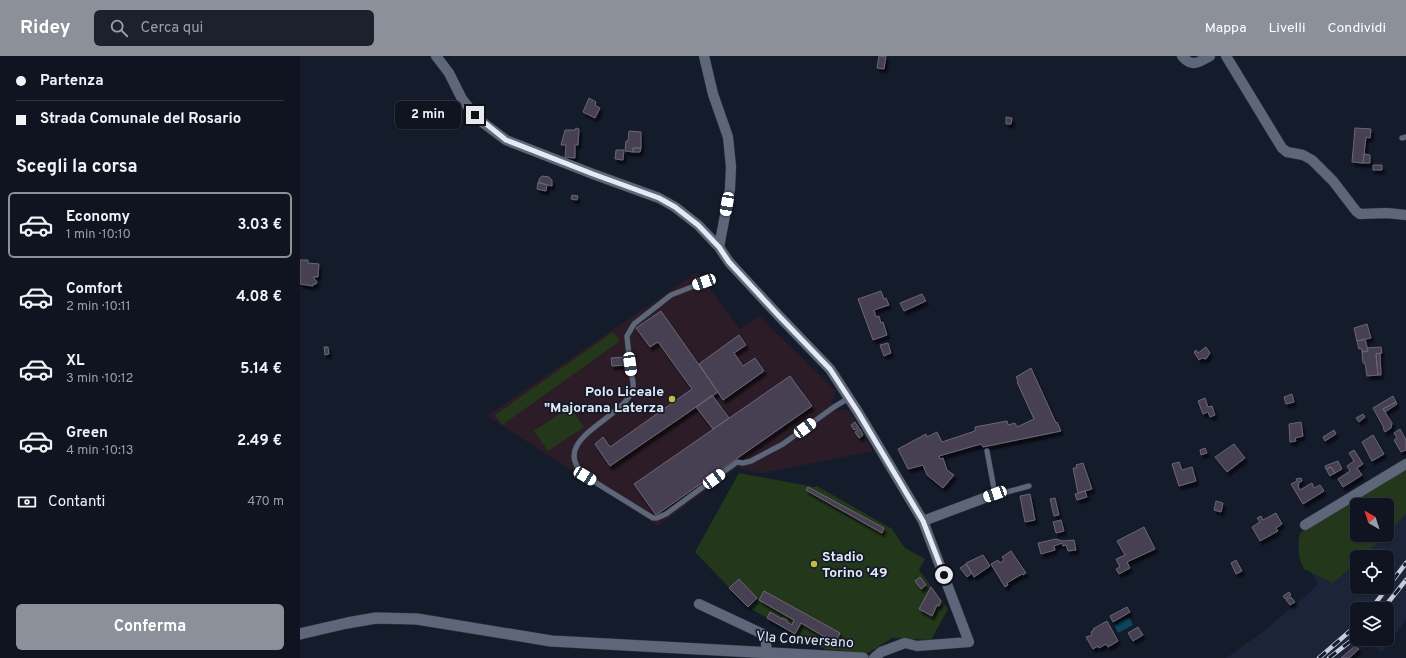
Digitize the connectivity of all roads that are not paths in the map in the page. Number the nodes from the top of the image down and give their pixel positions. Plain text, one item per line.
1 (436, 56) edge
2 (704, 56) edge
3 (1182, 56) edge
4 (1210, 56) edge
5 (1226, 56) edge
6 (1406, 215) edge
7 (719, 247) junction
8 (712, 279) dead end
9 (849, 398) junction
10 (987, 451) dead end
11 (1406, 464) edge
12 (1029, 486) dead end
13 (995, 494) junction
14 (923, 521) junction
15 (1305, 524) dead end
16 (700, 604) dead end
17 (300, 634) edge
18 (767, 652) junction
19 (863, 658) edge
20 (874, 658) edge

1 - 7 street
2 - 7 street
3 - 4 street
5 - 6 street
7 - 9 street
8 - 9 lane
9 - 14 street
10 - 13 lane
11 - 15 street
12 - 13 lane
13 - 14 street
14 - 20 street
16 - 18 street
17 - 18 main road, VIa Conversano
18 - 19 main road, VIa Conversano

